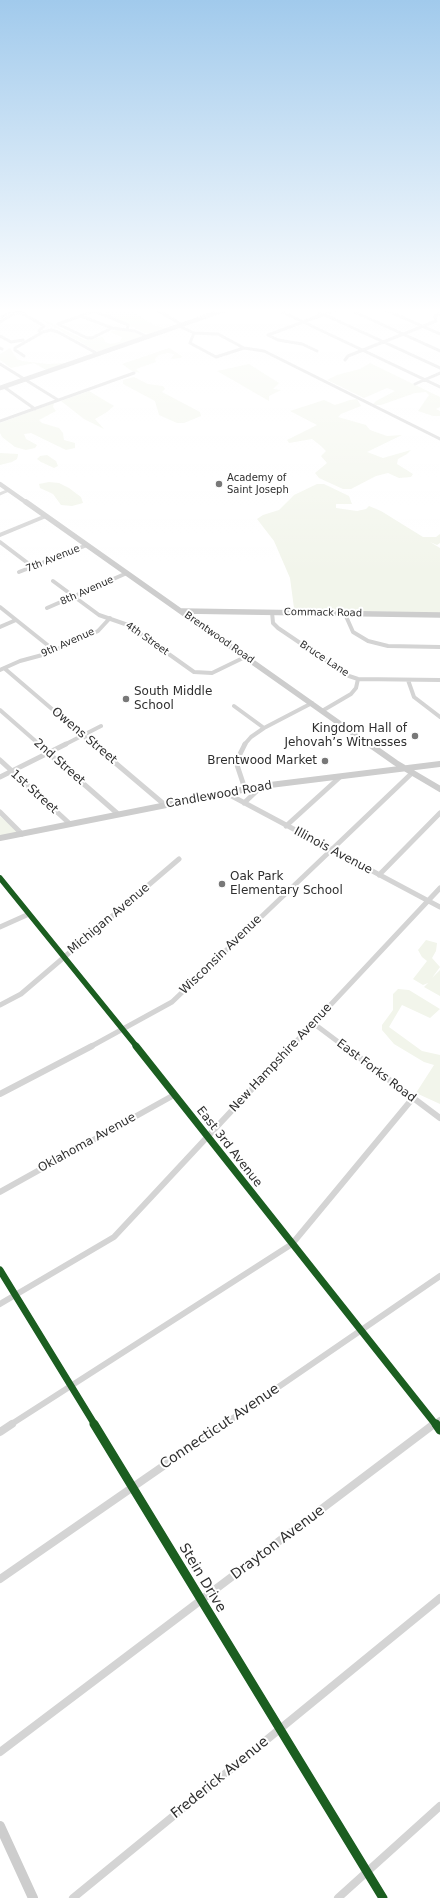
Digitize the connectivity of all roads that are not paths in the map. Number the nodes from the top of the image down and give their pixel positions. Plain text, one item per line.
1 (17, 398) edge
2 (54, 398) edge
3 (65, 398) edge
4 (356, 398) edge
5 (58, 400) junction
6 (35, 409) junction
7 (0, 422) edge
8 (440, 439) edge
9 (0, 484) edge
10 (9, 490) junction
11 (0, 494) edge
12 (46, 516) junction
13 (0, 535) edge
14 (0, 542) edge
15 (87, 545) junction
16 (33, 567) junction
17 (19, 572) dead end
18 (127, 573) junction
19 (53, 581) dead end
20 (74, 597) junction
21 (0, 607) edge
22 (47, 608) dead end
23 (181, 611) junction
24 (206, 611) junction
25 (272, 612) junction
26 (345, 614) junction
27 (440, 616) edge
28 (110, 618) junction
29 (191, 618) junction
30 (16, 620) junction
31 (0, 627) edge
32 (440, 647) edge
33 (54, 651) junction
34 (245, 657) junction
35 (2, 669) edge
36 (358, 679) junction
37 (408, 680) junction
38 (440, 680) edge
39 (312, 703) junction
40 (234, 706) dead end
41 (0, 710) edge
42 (322, 711) junction
43 (440, 717) edge
44 (101, 726) dead end
45 (264, 728) junction
46 (83, 735) junction
47 (48, 753) junction
48 (0, 760) edge
49 (440, 764) edge
50 (403, 768) junction
51 (12, 771) junction
52 (412, 773) junction
53 (0, 777) edge
54 (340, 777) junction
55 (262, 786) junction
56 (440, 789) edge
57 (245, 790) junction
58 (226, 793) junction
59 (244, 803) junction
60 (165, 805) junction
61 (0, 812) edge
62 (440, 813) edge
63 (118, 814) junction
64 (69, 823) junction
65 (286, 826) junction
66 (22, 834) junction
67 (0, 838) edge
68 (331, 850) junction
69 (179, 859) dead end
70 (379, 875) junction
71 (0, 878) edge
72 (440, 888) edge
73 (428, 901) junction
74 (440, 907) edge
75 (29, 914) junction
76 (0, 927) edge
77 (64, 957) junction
78 (0, 1005) edge
79 (313, 1023) junction
80 (123, 1030) junction
81 (0, 1094) edge
82 (174, 1095) junction
83 (413, 1098) junction
84 (440, 1118) edge
85 (207, 1137) junction
86 (0, 1192) edge
87 (292, 1244) junction
88 (0, 1270) edge
89 (440, 1276) edge
90 (15, 1295) junction
91 (0, 1304) edge
92 (361, 1331) junction
93 (71, 1386) junction
94 (438, 1425) edge
95 (0, 1432) edge
96 (132, 1487) junction
97 (0, 1579) edge
98 (440, 1598) edge
99 (202, 1601) junction
100 (280, 1729) junction
101 (0, 1752) edge
102 (440, 1806) edge
103 (0, 1826) edge
104 (367, 1872) junction
105 (33, 1898) edge
106 (73, 1898) edge
107 (338, 1898) edge
108 (383, 1898) edge

1 - 6 street
2 - 5 street
3 - 5 street
4 - 8 street
5 - 6 street
6 - 7 street
9 - 10 street, Brentwood Road
10 - 11 street
10 - 12 street, Brentwood Road
12 - 13 street
12 - 15 street, Brentwood Road
14 - 16 street
15 - 16 street, 7th Avenue
15 - 18 street, Brentwood Road
16 - 17 street, 7th Avenue
18 - 20 street, 8th Avenue
18 - 23 street, Brentwood Road
19 - 20 street, 4th Street
20 - 22 street, 8th Avenue
20 - 28 street, 4th Street
21 - 30 street
23 - 24 street, Commack Road
23 - 29 street, Brentwood Road
24 - 25 street, Commack Road
24 - 29 street, Commack Road
25 - 26 street, Commack Road
25 - 36 street, Bruce Lane
26 - 27 street, Commack Road
26 - 32 street
28 - 33 street, 9th Avenue
28 - 34 street, 4th Street
29 - 34 street, Brentwood Road
30 - 31 street
30 - 33 street
33 - 35 street, 9th Avenue
34 - 39 street, Brentwood Road
35 - 46 street, Owens Street
36 - 37 street, Bruce Lane
36 - 42 street
37 - 38 street, Bruce Lane
37 - 43 street
39 - 42 street, Brentwood Road
39 - 45 street
40 - 45 street
41 - 47 street, 2nd Street
42 - 50 street, Brentwood Road
44 - 46 street
45 - 57 street
46 - 47 street
46 - 60 street, Owens Street
47 - 51 street
47 - 63 street, 2nd Street
48 - 51 street, 1st Street
49 - 50 street, Candlewood Road
50 - 52 street, Brentwood Road
50 - 54 street, Candlewood Road
51 - 53 street
51 - 64 street, 1st Street
52 - 56 street, Brentwood Road
52 - 68 street, Wisconsin Avenue
54 - 55 street, Candlewood Road
54 - 65 street
55 - 57 street, Candlewood Road
55 - 59 street
57 - 58 street, Candlewood Road
58 - 59 street, Illinois Avenue
58 - 60 street, Candlewood Road
59 - 65 street, Illinois Avenue
60 - 63 street, Candlewood Road
61 - 66 street
62 - 70 street
63 - 64 street, Candlewood Road
64 - 66 street, Candlewood Road
65 - 68 street, Illinois Avenue
66 - 67 street, Candlewood Road
68 - 70 street, Illinois Avenue
68 - 80 street, Wisconsin Avenue
69 - 77 street, Michigan Avenue
70 - 73 street, Illinois Avenue
71 - 75 street, East 3rd Avenue
72 - 73 street, New Hampshire Avenue
73 - 74 street, Illinois Avenue
73 - 79 street, New Hampshire Avenue
75 - 76 street
75 - 77 street, East 3rd Avenue
77 - 78 street, Michigan Avenue
77 - 80 street, East 3rd Avenue
79 - 83 street, East Forks Road
79 - 85 street, New Hampshire Avenue
80 - 81 street, Wisconsin Avenue
80 - 82 street, East 3rd Avenue
82 - 85 street, East 3rd Avenue
82 - 86 street, Oklahoma Avenue
83 - 84 street, East Forks Road
83 - 87 street
85 - 87 street, East 3rd Avenue
85 - 90 street, New Hampshire Avenue
87 - 92 street, East 3rd Avenue
87 - 93 street
88 - 90 street, Stein Drive
89 - 92 street, Connecticut Avenue
90 - 91 street, New Hampshire Avenue
90 - 93 street, Stein Drive
92 - 94 street, East 3rd Avenue
92 - 96 street, Connecticut Avenue
93 - 95 street
93 - 96 street, Stein Drive
94 - 99 street, Drayton Avenue
96 - 97 street, Connecticut Avenue
96 - 99 street, Stein Drive
98 - 100 street, Frederick Avenue
99 - 100 street, Stein Drive
99 - 101 street, Drayton Avenue
100 - 104 street, Stein Drive
100 - 106 street, Frederick Avenue
102 - 104 street
103 - 105 street
104 - 107 street
104 - 108 street, Stein Drive

